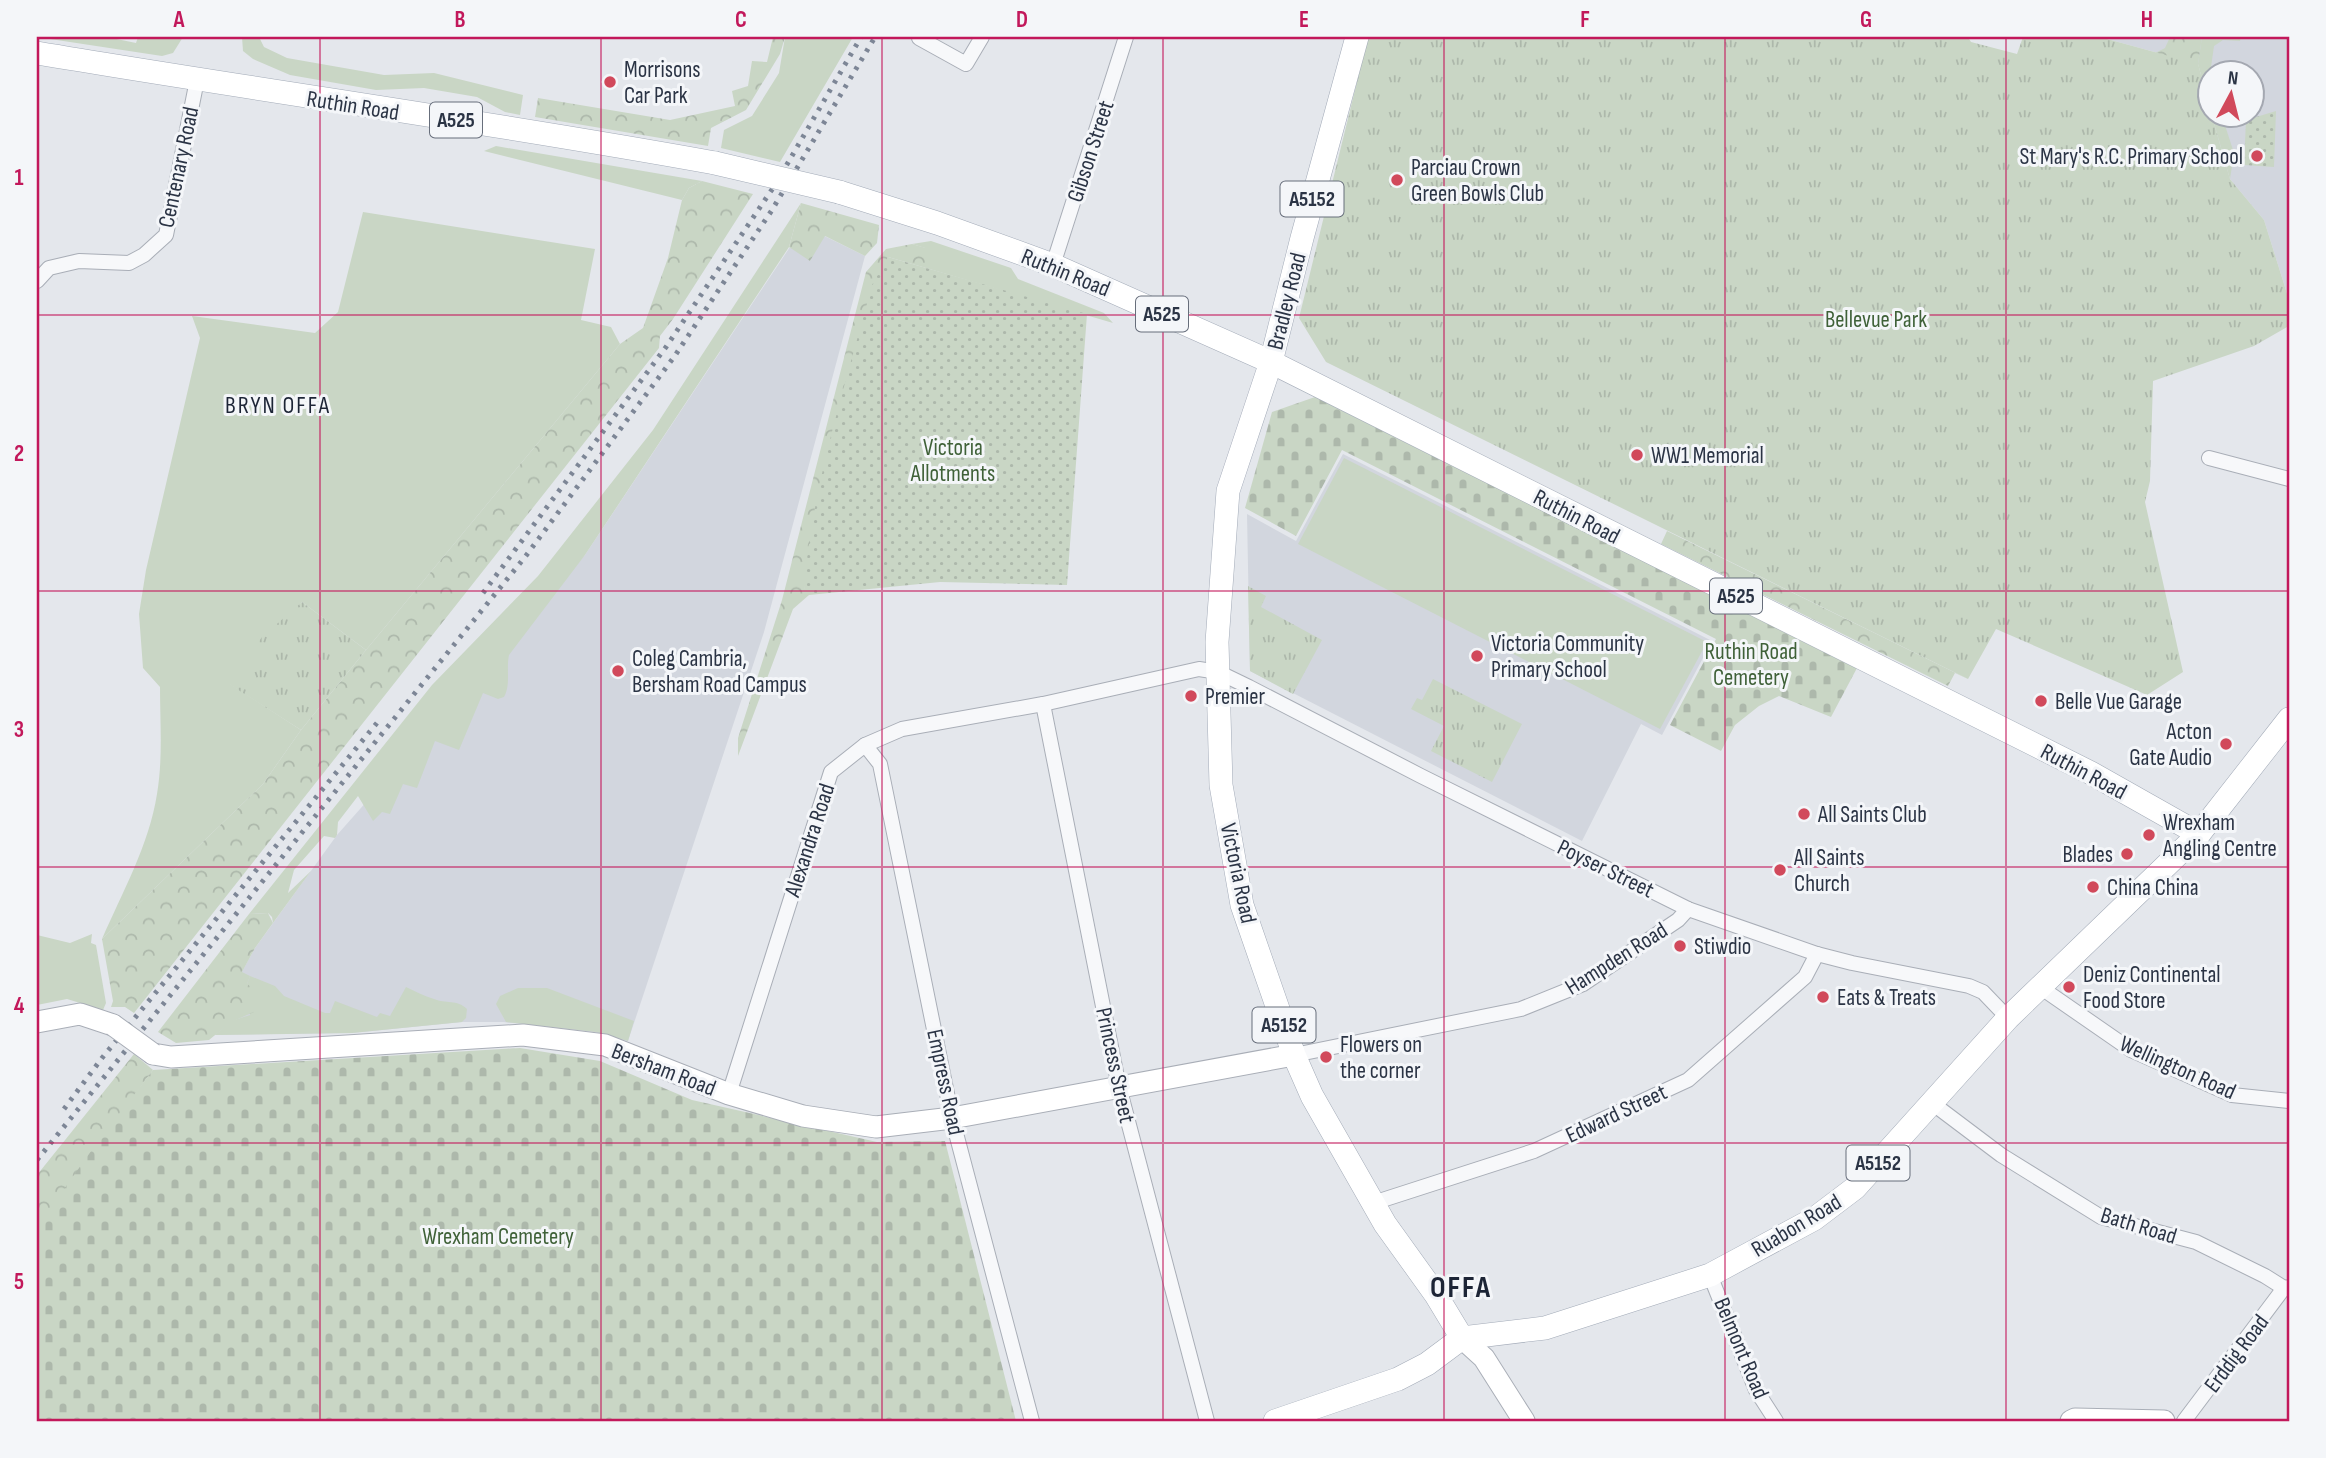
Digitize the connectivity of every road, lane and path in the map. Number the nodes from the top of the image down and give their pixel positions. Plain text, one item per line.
1 (982, 37) edge
2 (1126, 37) edge
3 (1357, 37) edge
4 (919, 38) edge
5 (37, 53) edge
6 (197, 80) junction
7 (1053, 265) junction
8 (37, 281) edge
9 (1271, 362) junction
10 (2209, 458) dead end
11 (2289, 479) edge
12 (1218, 672) junction
13 (1043, 704) junction
14 (2288, 724) edge
15 (865, 744) junction
16 (2199, 834) junction
17 (1688, 909) junction
18 (1817, 954) junction
19 (2040, 987) junction
20 (2008, 1018) junction
21 (37, 1022) edge
22 (1294, 1055) junction
23 (1119, 1087) junction
24 (729, 1094) junction
25 (2289, 1101) edge
26 (1932, 1103) junction
27 (952, 1118) junction
28 (1373, 1203) junction
29 (1710, 1275) junction
30 (2287, 1288) edge
31 (1462, 1338) junction
32 (1518, 1418) edge
33 (1032, 1421) edge
34 (1207, 1421) edge
35 (1275, 1421) edge
36 (1776, 1421) edge
37 (2071, 1421) edge
38 (2164, 1421) edge
39 (2183, 1421) edge

1 - 4 street
2 - 7 street, Gibson Street
3 - 9 main road, Bradley Road / A5152
5 - 6 main road, Ruthin Road / A525
6 - 7 main road, Ruthin Road / A525, bridge
6 - 8 street, Centenary Road
7 - 9 main road, Ruthin Road / A525
9 - 12 main road, Victoria Road / A5152
9 - 16 main road, Ruthin Road / A525
10 - 11 street
12 - 13 street, Alexandra Road
12 - 17 street, Poyser Street
12 - 22 main road, Victoria Road / A5152
13 - 15 street, Alexandra Road
13 - 23 street, Princess Street
14 - 16 main road, A5152
15 - 24 street, Alexandra Road
15 - 27 street, Empress Road
16 - 19 main road, Ruabon Road / A5152
17 - 18 street, Poyser Street
17 - 22 street, Hampden Road
18 - 20 street, Poyser Street
18 - 28 street, Edward Street
19 - 20 main road, Ruabon Road / A5152
19 - 25 street, Wellington Road
20 - 26 main road, Ruabon Road / A5152
21 - 24 main road, Bersham Road, bridge
22 - 23 main road, Bersham Road
22 - 28 main road, Victoria Road / A5152
23 - 27 main road, Bersham Road
23 - 34 street, Princess Street
24 - 27 main road, Bersham Road
26 - 29 main road, Ruabon Road / A5152
26 - 30 street, Bath Road
27 - 33 street, Empress Road
28 - 31 main road, Victoria Road / A5152
29 - 31 main road, Ruabon Road / A5152
29 - 36 street, Belmont Road
30 - 39 street, Erddig Road
31 - 32 main road
31 - 35 main road, Ruabon Road / A5152
37 - 38 main road

